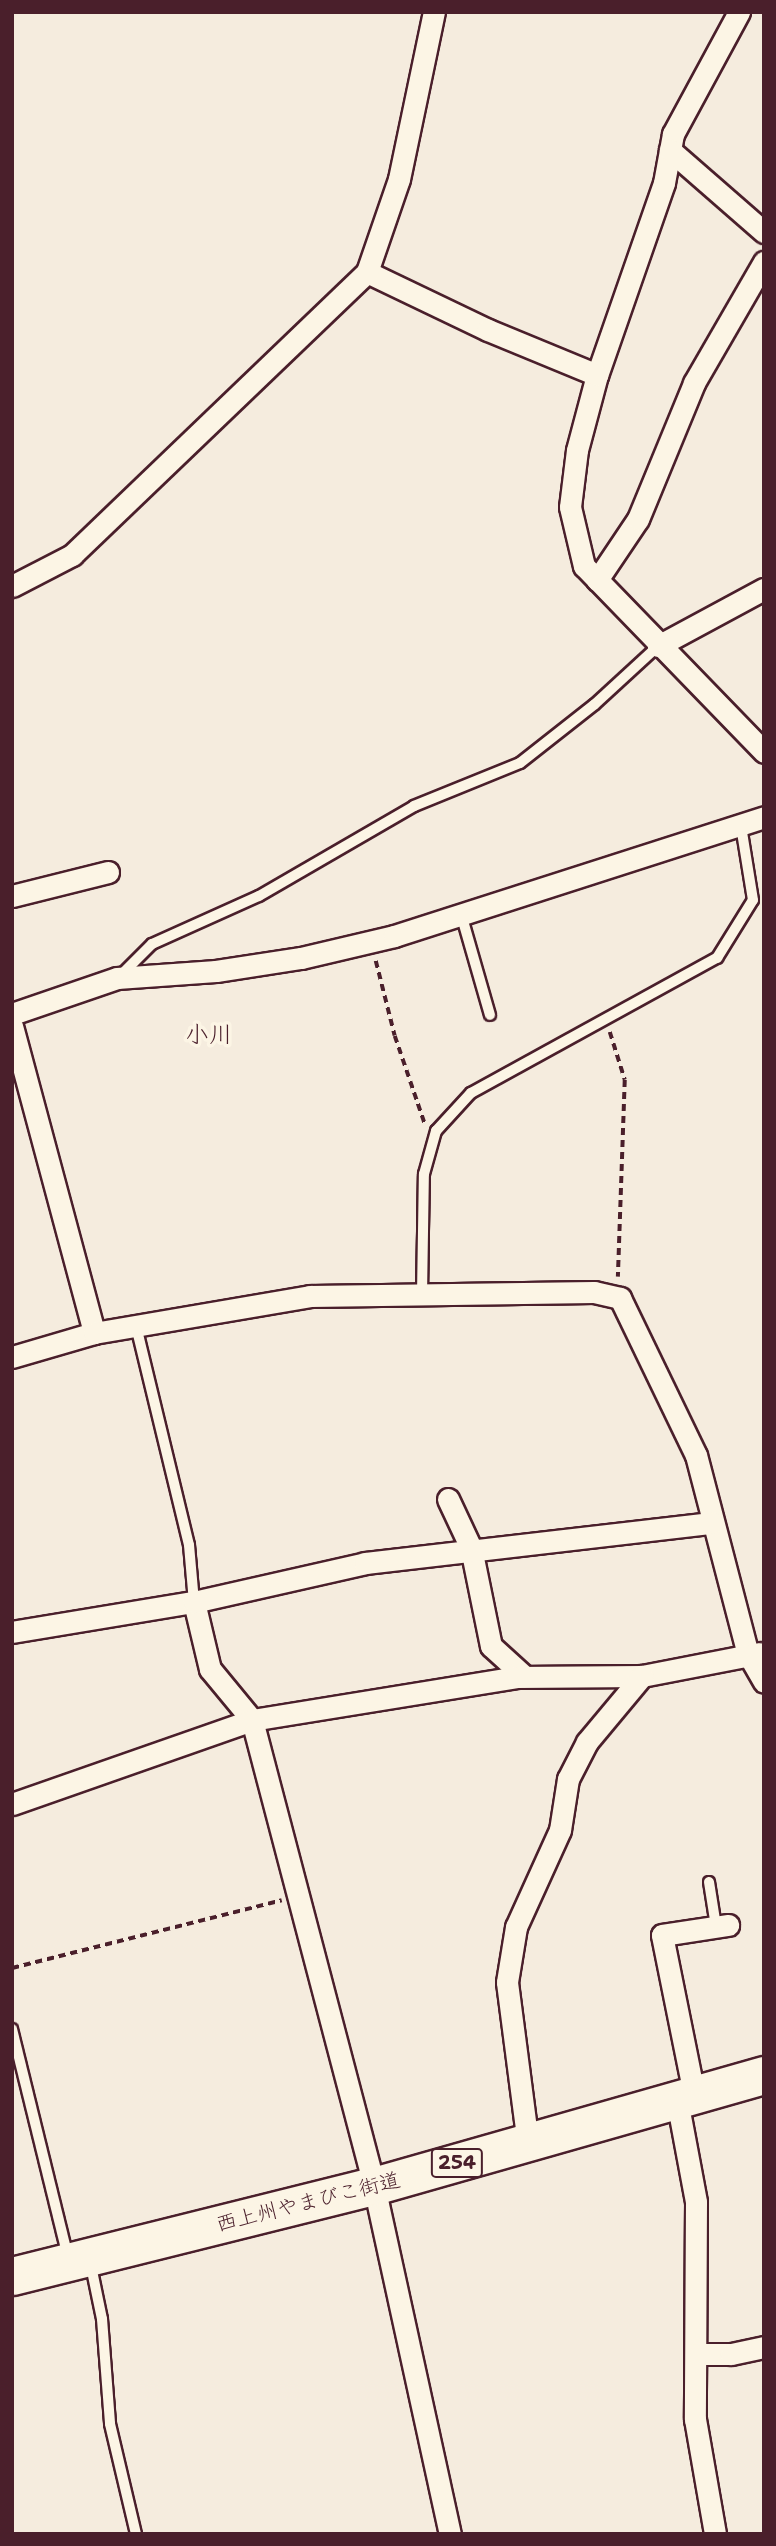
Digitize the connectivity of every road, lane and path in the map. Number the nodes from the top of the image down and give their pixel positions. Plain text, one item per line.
1 (434, 12) edge
2 (739, 12) edge
3 (670, 150) junction
4 (764, 232) edge
5 (764, 262) edge
6 (367, 272) junction
7 (597, 375) junction
8 (597, 580) junction
9 (12, 586) edge
10 (764, 589) edge
11 (659, 646) junction
12 (764, 752) edge
13 (764, 817) edge
14 (741, 827) junction
15 (108, 872) dead end
16 (12, 896) edge
17 (461, 914) junction
18 (371, 942) junction
19 (117, 978) junction
20 (12, 1014) edge
21 (490, 1015) dead end
22 (607, 1019) junction
23 (12, 1026) edge
24 (433, 1138) junction
25 (422, 1295) junction
26 (612, 1296) junction
27 (136, 1326) junction
28 (94, 1333) junction
29 (12, 1357) edge
30 (448, 1499) dead end
31 (712, 1523) junction
32 (471, 1548) junction
33 (194, 1602) junction
34 (12, 1632) edge
35 (756, 1653) edge
36 (524, 1676) junction
37 (642, 1676) junction
38 (764, 1682) edge
39 (253, 1720) junction
40 (12, 1804) edge
41 (709, 1882) dead end
42 (299, 1896) junction
43 (722, 1926) joint
44 (12, 1968) edge
45 (12, 2029) edge
46 (764, 2075) edge
47 (685, 2097) junction
48 (528, 2144) junction
49 (374, 2186) junction
50 (79, 2260) junction
51 (12, 2276) edge
52 (764, 2347) edge
53 (696, 2354) junction
54 (136, 2534) edge
55 (450, 2534) edge
56 (715, 2534) edge

1 - 6 street
2 - 3 street
3 - 4 street
3 - 7 street
5 - 8 street
6 - 7 street
6 - 9 street
7 - 8 street
8 - 11 street
10 - 11 street
11 - 12 street
11 - 19 lane
13 - 14 street
14 - 17 street
14 - 22 lane
15 - 16 street
17 - 18 street
17 - 21 lane
18 - 19 street
18 - 24 path
19 - 20 street
22 - 24 lane
22 - 26 path
23 - 28 street
24 - 25 lane
25 - 26 street
25 - 27 street
26 - 31 street
27 - 28 street
27 - 33 lane
28 - 29 street
30 - 32 street
31 - 32 street
31 - 35 street
32 - 33 street
32 - 36 street
33 - 34 street
33 - 39 street
35 - 37 street
35 - 38 street
36 - 37 street
36 - 39 street
37 - 48 street
39 - 40 street
39 - 42 street
41 - 43 lane
42 - 44 path
42 - 49 street
43 - 47 street
45 - 50 lane
46 - 47 highway, 西上州やまびこ街道 / 254
47 - 48 highway, 西上州やまびこ街道 / 254
47 - 53 street
48 - 49 highway, 西上州やまびこ街道 / 254
49 - 50 highway, 西上州やまびこ街道 / 254
49 - 55 street
50 - 51 highway, 西上州やまびこ街道 / 254
50 - 54 lane
52 - 53 street
53 - 56 street

